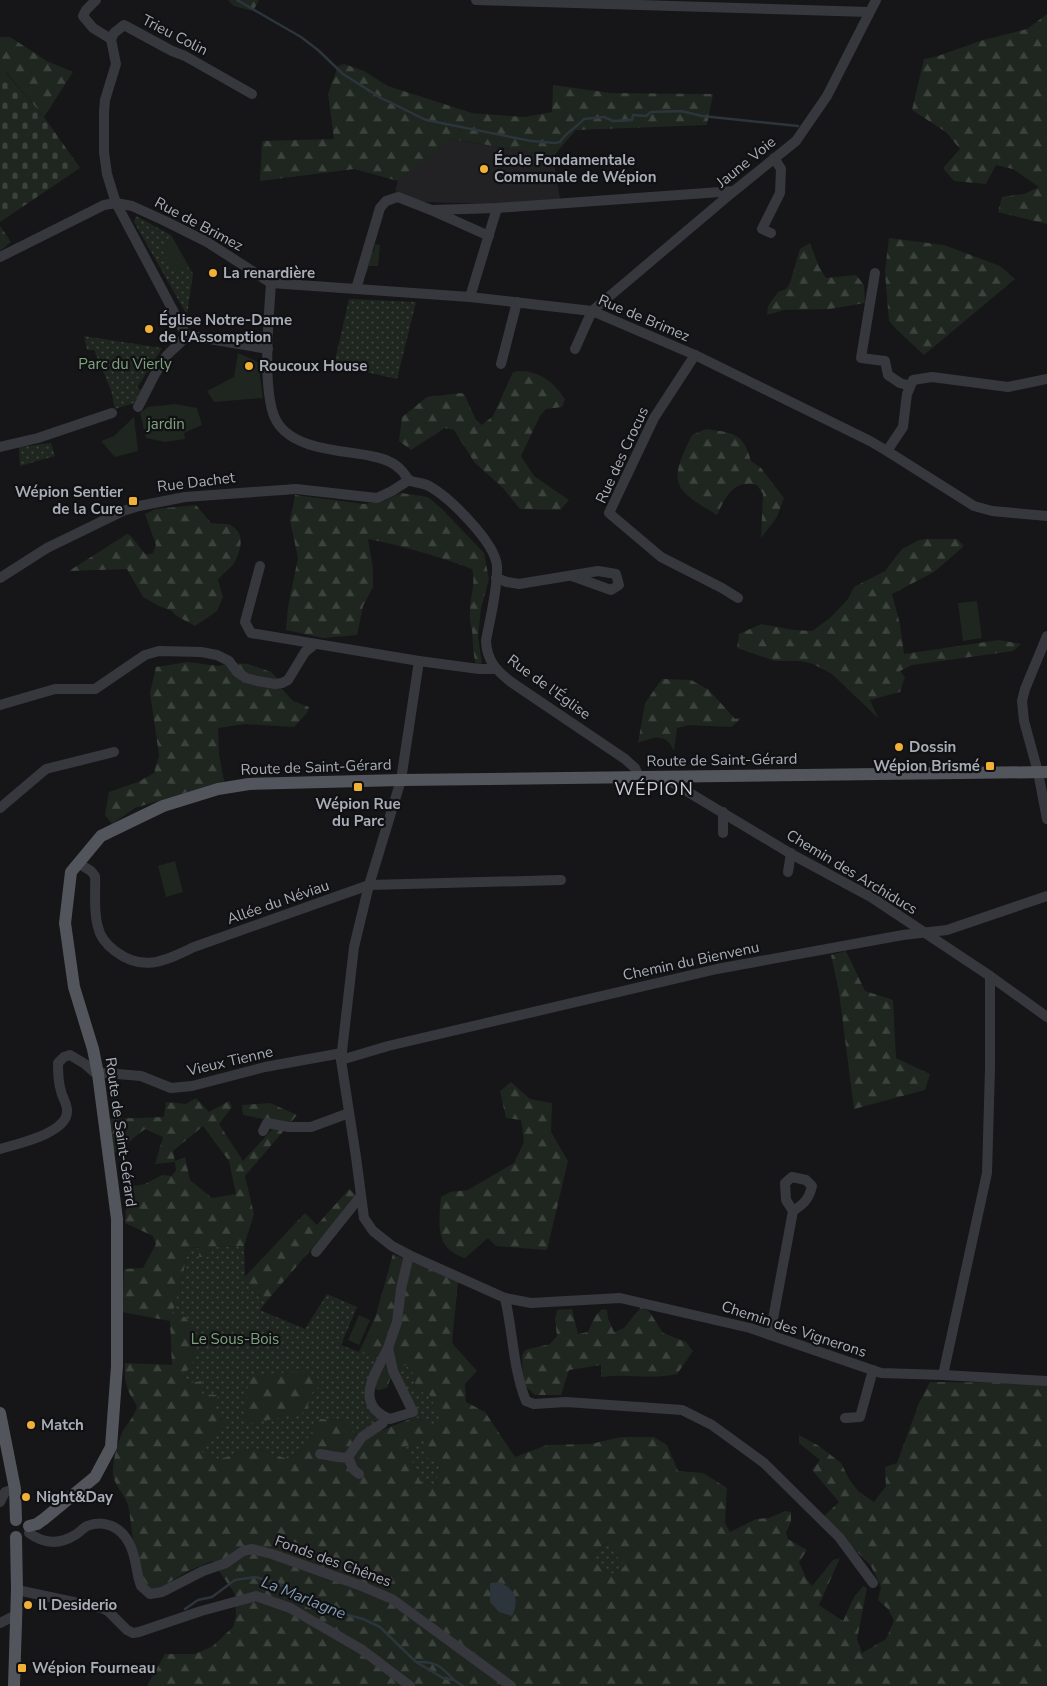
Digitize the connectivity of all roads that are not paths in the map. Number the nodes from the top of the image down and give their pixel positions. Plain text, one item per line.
1 (96, 0) edge
2 (476, 0) edge
3 (876, 0) edge
4 (869, 12) junction
5 (112, 39) junction
6 (252, 94) dead end
7 (774, 158) junction
8 (734, 191) junction
9 (116, 203) junction
10 (497, 208) junction
11 (431, 210) junction
12 (771, 233) dead end
13 (490, 236) junction
14 (0, 257) edge
15 (876, 273) dead end
16 (270, 283) junction
17 (356, 289) junction
18 (470, 297) junction
19 (517, 302) junction
20 (592, 311) junction
21 (186, 335) junction
22 (575, 349) dead end
23 (268, 350) junction
24 (695, 355) junction
25 (501, 364) dead end
26 (1047, 379) edge
27 (910, 386) junction
28 (138, 407) dead end
29 (112, 413) dead end
30 (0, 448) edge
31 (887, 451) junction
32 (409, 480) junction
33 (1047, 516) edge
34 (260, 566) dead end
35 (572, 576) dead end
36 (0, 578) edge
37 (496, 578) junction
38 (738, 598) dead end
39 (1047, 636) edge
40 (316, 644) junction
41 (419, 661) junction
42 (495, 669) junction
43 (0, 705) edge
44 (114, 752) dead end
45 (1042, 772) edge
46 (663, 777) junction
47 (639, 778) junction
48 (401, 780) junction
49 (0, 808) edge
50 (722, 812) junction
51 (1047, 819) edge
52 (723, 833) dead end
53 (791, 853) junction
54 (78, 863) junction
55 (788, 872) dead end
56 (561, 880) dead end
57 (369, 885) junction
58 (1047, 896) edge
59 (923, 932) junction
60 (990, 976) junction
61 (1047, 1017) edge
62 (341, 1056) junction
63 (98, 1074) junction
64 (349, 1113) junction
65 (263, 1131) dead end
66 (0, 1149) edge
67 (360, 1197) junction
68 (793, 1211) dead end
69 (316, 1252) dead end
70 (409, 1255) junction
71 (505, 1298) junction
72 (770, 1335) junction
73 (388, 1348) junction
74 (873, 1370) junction
75 (943, 1376) junction
76 (1047, 1381) edge
77 (0, 1413) edge
78 (385, 1417) junction
79 (845, 1418) dead end
80 (320, 1454) dead end
81 (348, 1457) junction
82 (359, 1474) dead end
83 (15, 1490) junction
84 (0, 1502) edge
85 (25, 1532) junction
86 (873, 1583) dead end
87 (17, 1590) junction
88 (16, 1615) junction
89 (0, 1623) edge
90 (14, 1686) edge
91 (410, 1686) edge
92 (511, 1686) edge

1 - 5 street
2 - 4 street
3 - 4 street, Jaune Voie
4 - 7 street, Jaune Voie
5 - 6 street, Trieu Colin
5 - 9 street
7 - 8 street, Jaune Voie
7 - 12 street
8 - 10 street
8 - 20 street, Jaune Voie
9 - 14 street
9 - 16 street, Rue de Brimez
9 - 21 street
10 - 11 street
10 - 13 street
11 - 13 street
11 - 17 street
13 - 18 street
15 - 27 street
16 - 17 street, Rue de Brimez
16 - 23 street, Rue de l'Église
17 - 18 street, Rue de Brimez
18 - 19 street, Rue de Brimez
19 - 20 street, Rue de Brimez
19 - 25 street
20 - 22 street
20 - 24 street, Rue de Brimez
21 - 23 street
21 - 28 street
23 - 32 street, Rue de l'Église
24 - 31 street, Rue de Brimez
24 - 38 street, Rue des Crocus
26 - 27 street
27 - 31 street
29 - 30 street
31 - 33 street, Rue de Brimez
32 - 36 street, Rue Dachet
32 - 37 street, Rue de l'Église
34 - 40 street
35 - 37 street
37 - 42 street, Rue de l'Église
39 - 45 street
40 - 41 street
40 - 43 street
41 - 42 street
41 - 48 street, Chemin des Vignerons
42 - 47 street, Rue de l'Église
44 - 49 street
45 - 46 main road, Route de Saint-Gérard
45 - 51 street
46 - 47 main road, Route de Saint-Gérard
46 - 50 street, Chemin des Archiducs
47 - 48 main road, Route de Saint-Gérard
48 - 54 main road, Route de Saint-Gérard
48 - 57 street, Chemin des Vignerons
50 - 52 street
50 - 53 street, Chemin des Archiducs
53 - 55 street
53 - 59 street, Chemin des Archiducs
54 - 57 street, Allée du Néviau
54 - 63 main road, Route de Saint-Gérard
56 - 57 street, Allée du Néviau
57 - 62 street, Chemin des Vignerons
58 - 59 street, Chemin du Bienvenu
59 - 60 street, Chemin des Archiducs
59 - 62 street, Chemin du Bienvenu
60 - 61 street, Chemin des Archiducs
60 - 75 street
62 - 63 street, Vieux Tienne
62 - 64 street, Chemin des Vignerons
63 - 66 street
63 - 85 main road, Route de Saint-Gérard
64 - 65 street
64 - 67 street, Chemin des Vignerons
67 - 69 street
67 - 70 street, Chemin des Vignerons
68 - 72 street
70 - 71 street, Chemin des Vignerons
70 - 73 street
71 - 72 street, Chemin des Vignerons
71 - 86 street
72 - 74 street, Chemin des Vignerons
73 - 78 street
73 - 78 street
74 - 75 street, Chemin des Vignerons
74 - 79 street
75 - 76 street, Chemin des Vignerons
77 - 83 main road
78 - 81 street
80 - 81 street
81 - 82 street
83 - 84 street
83 - 85 main road
85 - 87 main road
85 - 92 street, Fonds des Chênes
87 - 88 main road
87 - 91 street
88 - 89 street
88 - 90 main road

